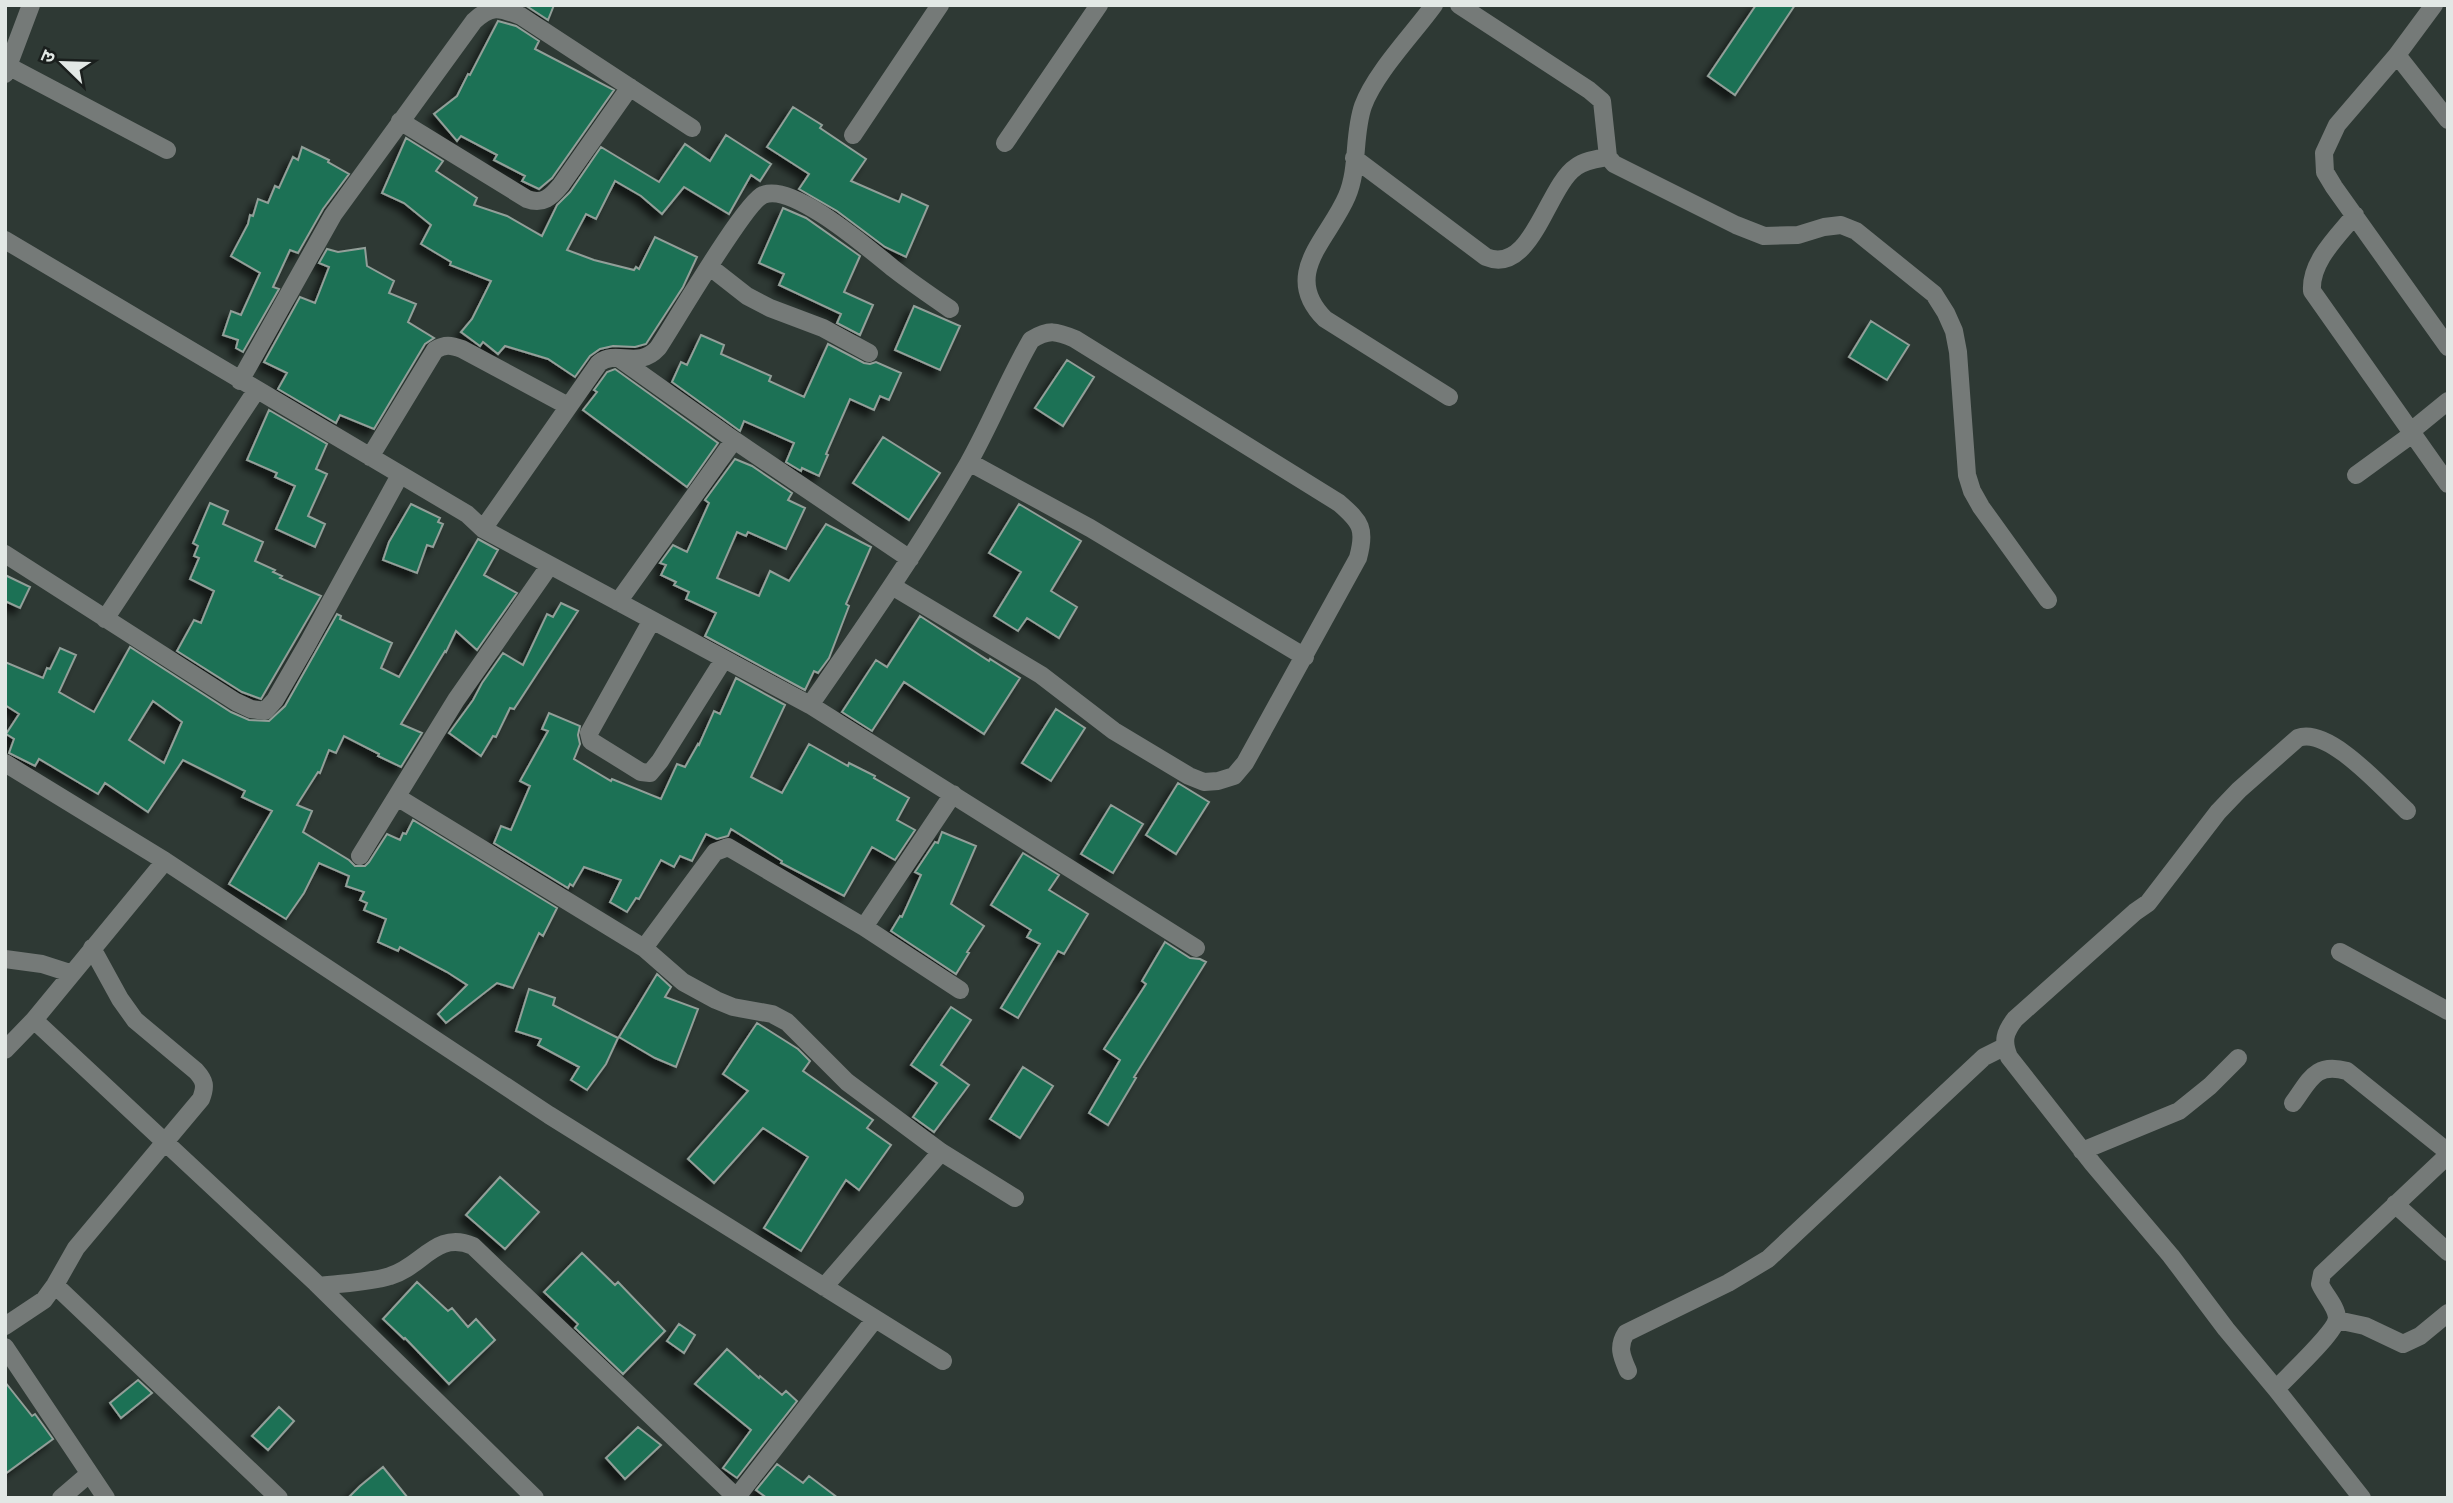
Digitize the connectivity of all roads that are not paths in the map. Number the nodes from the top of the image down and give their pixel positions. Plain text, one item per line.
1 (31, 5) edge
2 (940, 5) edge
3 (1099, 5) edge
4 (1434, 5) edge
5 (1459, 5) edge
6 (2434, 5) edge
7 (2398, 55) junction
8 (7, 70) edge
9 (630, 87) junction
10 (2448, 120) edge
11 (400, 121) junction
12 (692, 128) dead end
13 (853, 135) dead end
14 (1005, 143) dead end
15 (167, 150) dead end
16 (1354, 158) junction
17 (1608, 158) junction
18 (2355, 215) junction
19 (5, 240) edge
20 (710, 267) junction
21 (950, 309) dead end
22 (2448, 347) edge
23 (869, 352) dead end
24 (620, 359) junction
25 (240, 381) junction
26 (256, 391) junction
27 (1449, 397) dead end
28 (2448, 401) edge
29 (568, 407) junction
30 (2410, 432) junction
31 (734, 440) junction
32 (370, 457) junction
33 (969, 462) junction
34 (400, 475) junction
35 (2356, 475) dead end
36 (2448, 484) edge
37 (483, 529) junction
38 (5, 554) edge
39 (910, 559) junction
40 (550, 565) junction
41 (892, 586) junction
42 (2048, 600) dead end
43 (618, 602) junction
44 (105, 619) junction
45 (652, 620) junction
46 (1305, 657) junction
47 (724, 659) junction
48 (810, 705) junction
49 (5, 763) edge
50 (953, 794) junction
51 (397, 797) junction
52 (2407, 811) dead end
53 (360, 856) dead end
54 (165, 861) junction
55 (864, 927) junction
56 (92, 948) junction
57 (644, 948) junction
58 (1196, 948) dead end
59 (2340, 952) dead end
60 (5, 959) edge
61 (70, 973) junction
62 (960, 990) dead end
63 (2448, 1011) edge
64 (34, 1020) junction
65 (2004, 1047) junction
66 (5, 1050) edge
67 (2238, 1058) dead end
68 (2293, 1103) dead end
69 (164, 1140) junction
70 (2082, 1151) junction
71 (941, 1152) junction
72 (2448, 1154) edge
73 (1015, 1198) dead end
74 (2395, 1204) junction
75 (2448, 1252) edge
76 (55, 1285) junction
77 (319, 1286) junction
78 (824, 1287) junction
79 (2448, 1313) edge
80 (875, 1319) junction
81 (2337, 1320) junction
82 (5, 1326) edge
83 (5, 1347) edge
84 (943, 1361) dead end
85 (1628, 1371) dead end
86 (2276, 1389) junction
87 (89, 1474) junction
88 (61, 1498) edge
89 (106, 1498) edge
90 (279, 1498) edge
91 (535, 1498) edge
92 (737, 1498) edge
93 (2362, 1498) edge

1 - 8 street
2 - 13 street
3 - 14 street
4 - 16 street
5 - 17 street
6 - 7 street
7 - 10 street
7 - 18 street
8 - 15 street
9 - 11 street
9 - 11 street
9 - 12 street
11 - 25 street
16 - 17 street
16 - 27 street
17 - 42 street
18 - 22 street
18 - 30 street
19 - 25 street
20 - 21 street
20 - 23 street
20 - 24 street
24 - 29 street
24 - 31 street
25 - 26 street
26 - 32 street
26 - 44 street
28 - 30 street
29 - 32 street
29 - 37 street
30 - 35 street
30 - 36 street
31 - 39 street
31 - 43 street
32 - 34 street
33 - 39 street
33 - 46 street
33 - 46 street
34 - 37 street
34 - 44 street
37 - 40 street
38 - 44 street
39 - 41 street
40 - 43 street
40 - 51 street
41 - 46 street
41 - 48 street
43 - 45 street
45 - 47 street
45 - 47 street
47 - 48 street
48 - 50 street
49 - 54 street
50 - 55 street
50 - 58 street
51 - 53 street
51 - 57 street
52 - 65 street
54 - 56 street
54 - 78 street
55 - 57 street
55 - 62 street
56 - 61 street
56 - 69 street
57 - 71 street
59 - 63 street
60 - 61 street
61 - 64 street
64 - 66 street
64 - 69 street
65 - 70 street
65 - 85 street
67 - 70 street
68 - 72 street
69 - 76 street
69 - 77 street
70 - 86 street
71 - 73 street
71 - 78 street
72 - 74 street
74 - 75 street
74 - 81 street
76 - 82 street
76 - 90 street
77 - 91 street
77 - 92 street
78 - 80 street
79 - 81 street
80 - 84 street
80 - 92 street
81 - 86 street
83 - 87 street
86 - 93 street
87 - 88 street
87 - 89 street

